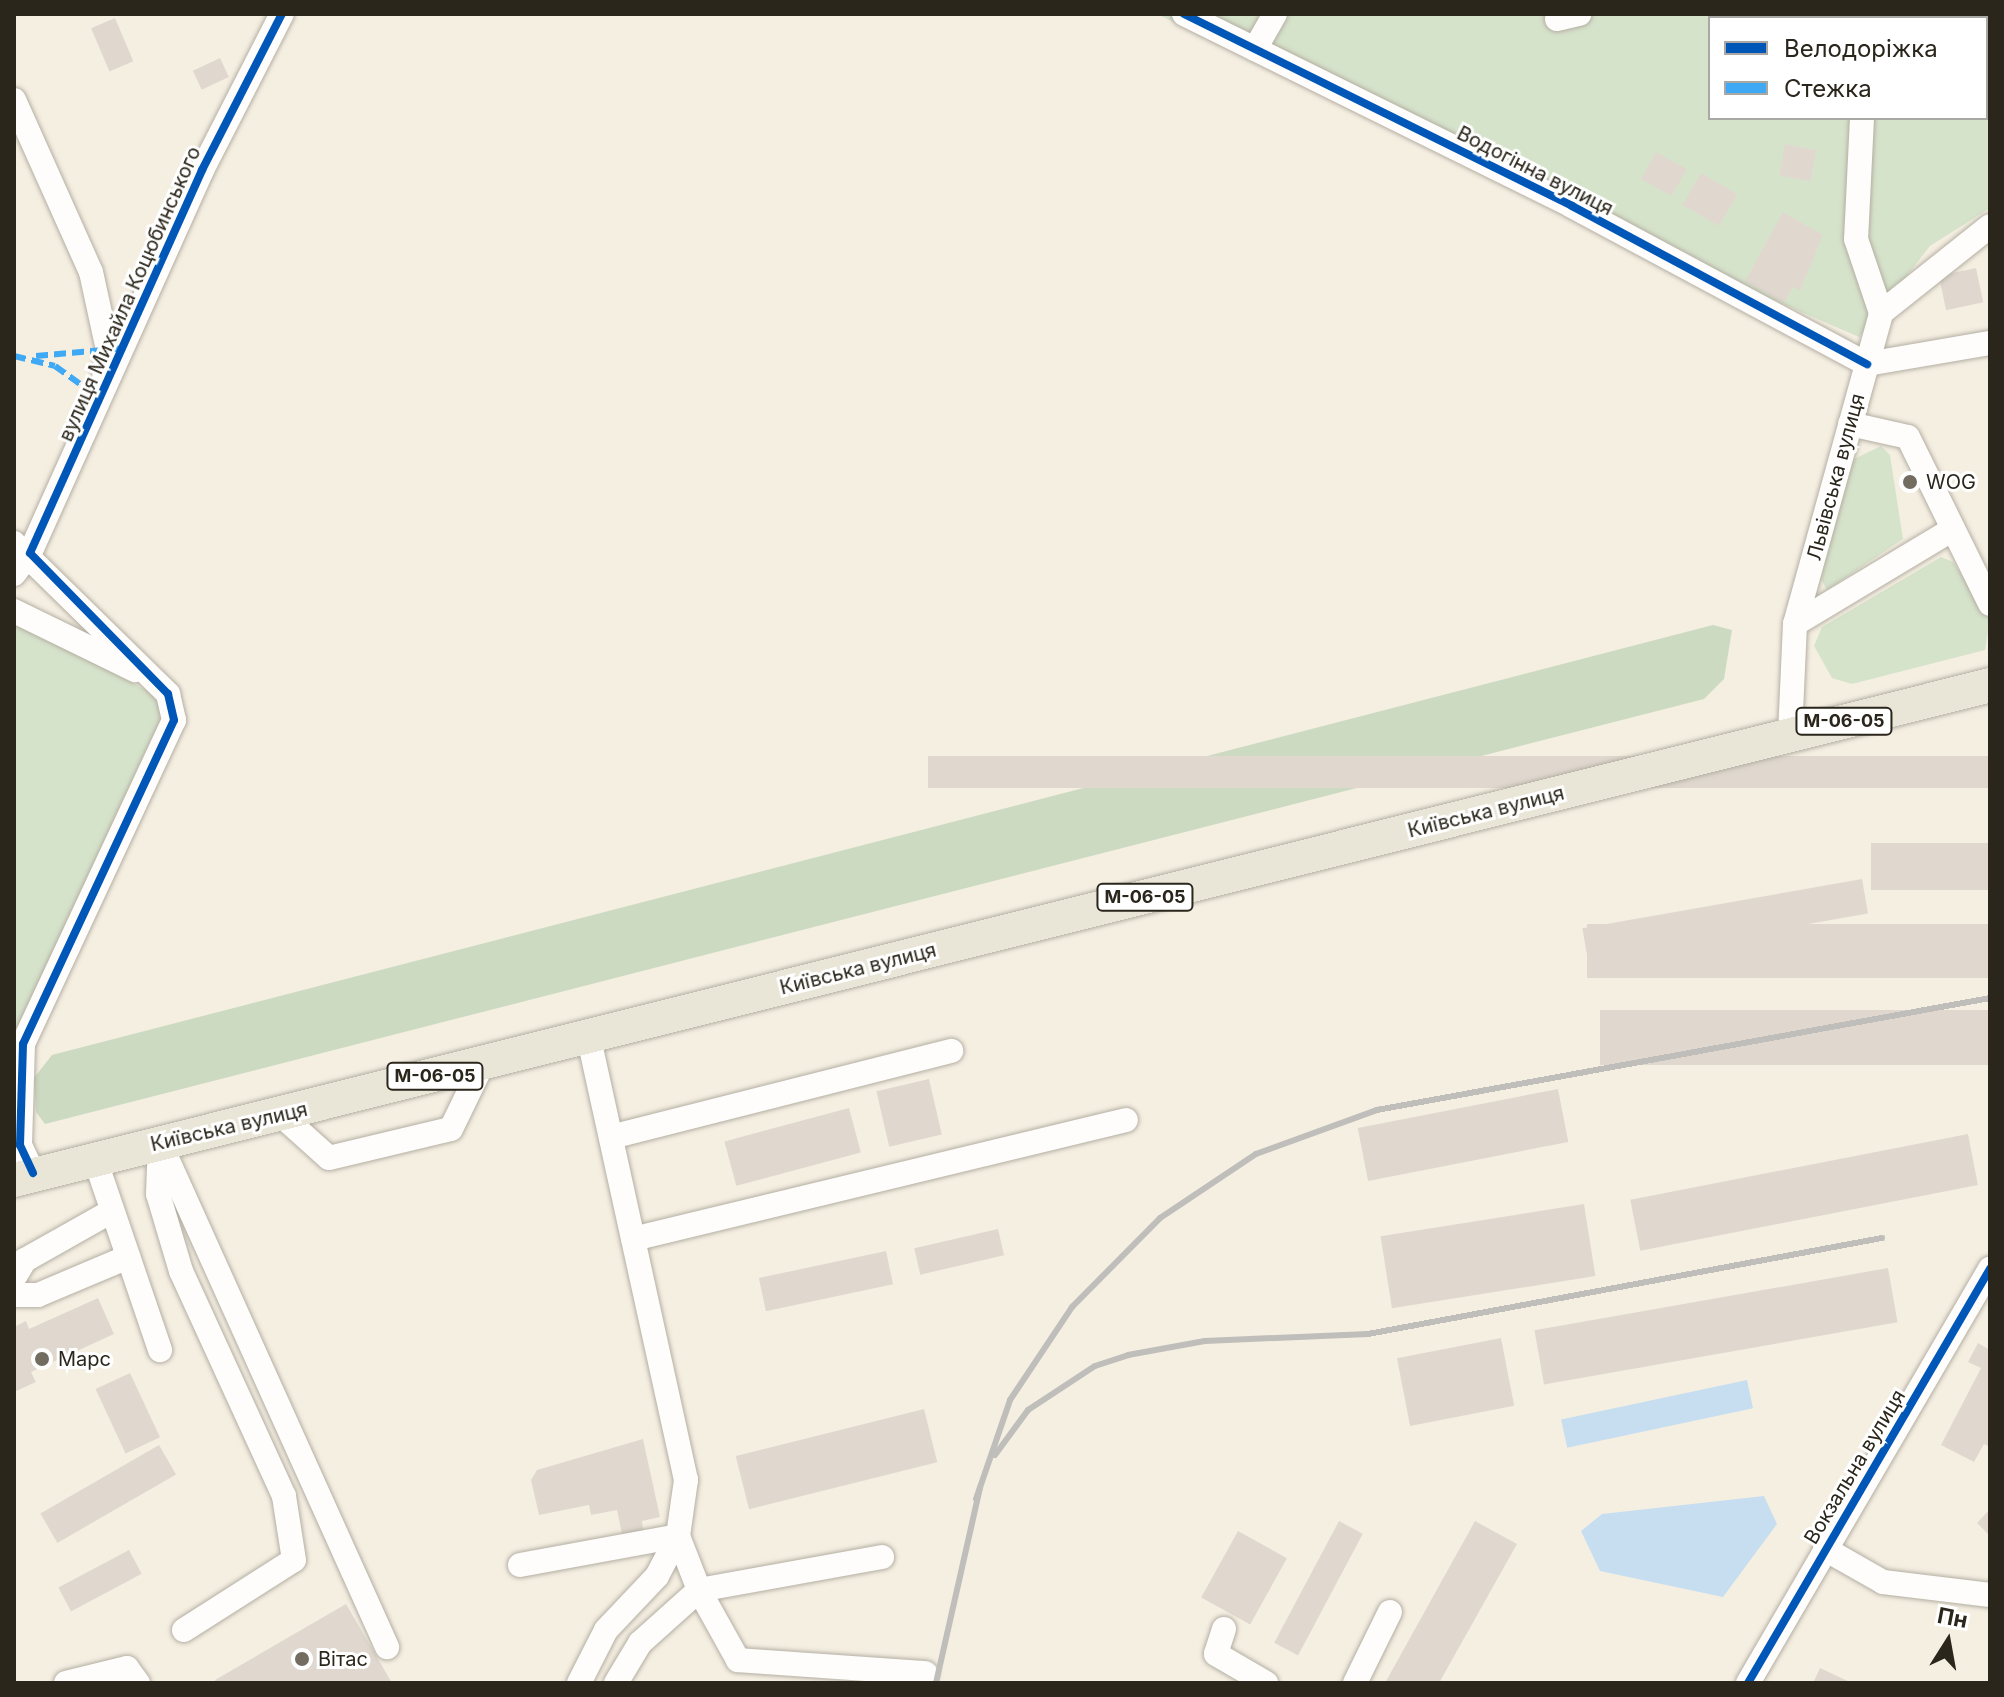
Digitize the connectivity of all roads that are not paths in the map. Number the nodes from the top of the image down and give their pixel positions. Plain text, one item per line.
1 (259, 14) edge
2 (282, 14) edge
3 (1184, 14) edge
4 (1275, 14) edge
5 (267, 42) junction
6 (1255, 49) junction
7 (14, 100) edge
8 (1862, 120) edge
9 (1990, 226) edge
10 (1881, 313) junction
11 (1990, 343) edge
12 (1867, 364) junction
13 (101, 399) junction
14 (1850, 424) junction
15 (1953, 529) junction
16 (22, 548) edge
17 (14, 574) edge
18 (1990, 604) edge
19 (14, 611) edge
20 (1795, 624) junction
21 (151, 678) junction
22 (1990, 685) edge
23 (1790, 734) junction
24 (589, 1037) junction
25 (951, 1051) dead end
26 (483, 1063) junction
27 (281, 1115) junction
28 (1126, 1120) dead end
29 (611, 1137) junction
30 (160, 1143) junction
31 (95, 1159) junction
32 (20, 1161) edge
33 (112, 1211) junction
34 (633, 1239) junction
35 (128, 1257) junction
36 (1990, 1269) edge
37 (14, 1278) edge
38 (14, 1295) edge
39 (160, 1350) dead end
40 (678, 1536) junction
41 (1825, 1549) junction
42 (882, 1557) dead end
43 (520, 1565) dead end
44 (699, 1590) junction
45 (1990, 1595) edge
46 (1390, 1612) dead end
47 (1224, 1629) dead end
48 (184, 1630) dead end
49 (387, 1647) dead end
50 (926, 1673) dead end
51 (66, 1683) edge
52 (138, 1683) edge
53 (579, 1683) edge
54 (616, 1683) edge
55 (1266, 1683) edge
56 (1355, 1683) edge
57 (1748, 1683) edge

1 - 5 street
2 - 5 street, вулиця Михайла Коцюбинського
3 - 6 street, Водогінна вулиця
4 - 6 street
5 - 13 street, вулиця Михайла Коцюбинського
6 - 12 street, Водогінна вулиця
7 - 13 street, вулиця Михайла Коцюбинського
8 - 10 street
9 - 10 street
10 - 12 street, Львівська вулиця
11 - 12 street
12 - 14 street, Львівська вулиця
13 - 16 street, вулиця Михайла Коцюбинського
14 - 15 street
14 - 20 street, Львівська вулиця
15 - 18 street
15 - 20 street
16 - 17 street, вулиця Михайла Коцюбинського
16 - 21 street
19 - 21 street
20 - 23 street, Львівська вулиця
21 - 32 street
22 - 23 highway, М-06-05
23 - 24 highway, Київська вулиця / М-06-05
24 - 26 highway, Київська вулиця / М-06-05
24 - 29 street
25 - 29 street
26 - 27 highway, Київська вулиця / М-06-05
26 - 27 street
27 - 30 highway, Київська вулиця / М-06-05
28 - 34 street
29 - 34 street
30 - 31 highway, Київська вулиця / М-06-05
30 - 48 street
30 - 49 street
31 - 32 highway, Київська вулиця / М-06-05
31 - 33 street
33 - 35 street
33 - 37 street
34 - 40 street
35 - 38 street
35 - 39 street
36 - 41 street, Вокзальна вулиця
40 - 43 street
40 - 44 street
40 - 53 street
41 - 45 street
41 - 57 street, Вокзальна вулиця
42 - 44 street
44 - 50 street
44 - 54 street
46 - 56 street
47 - 55 street
51 - 52 street

